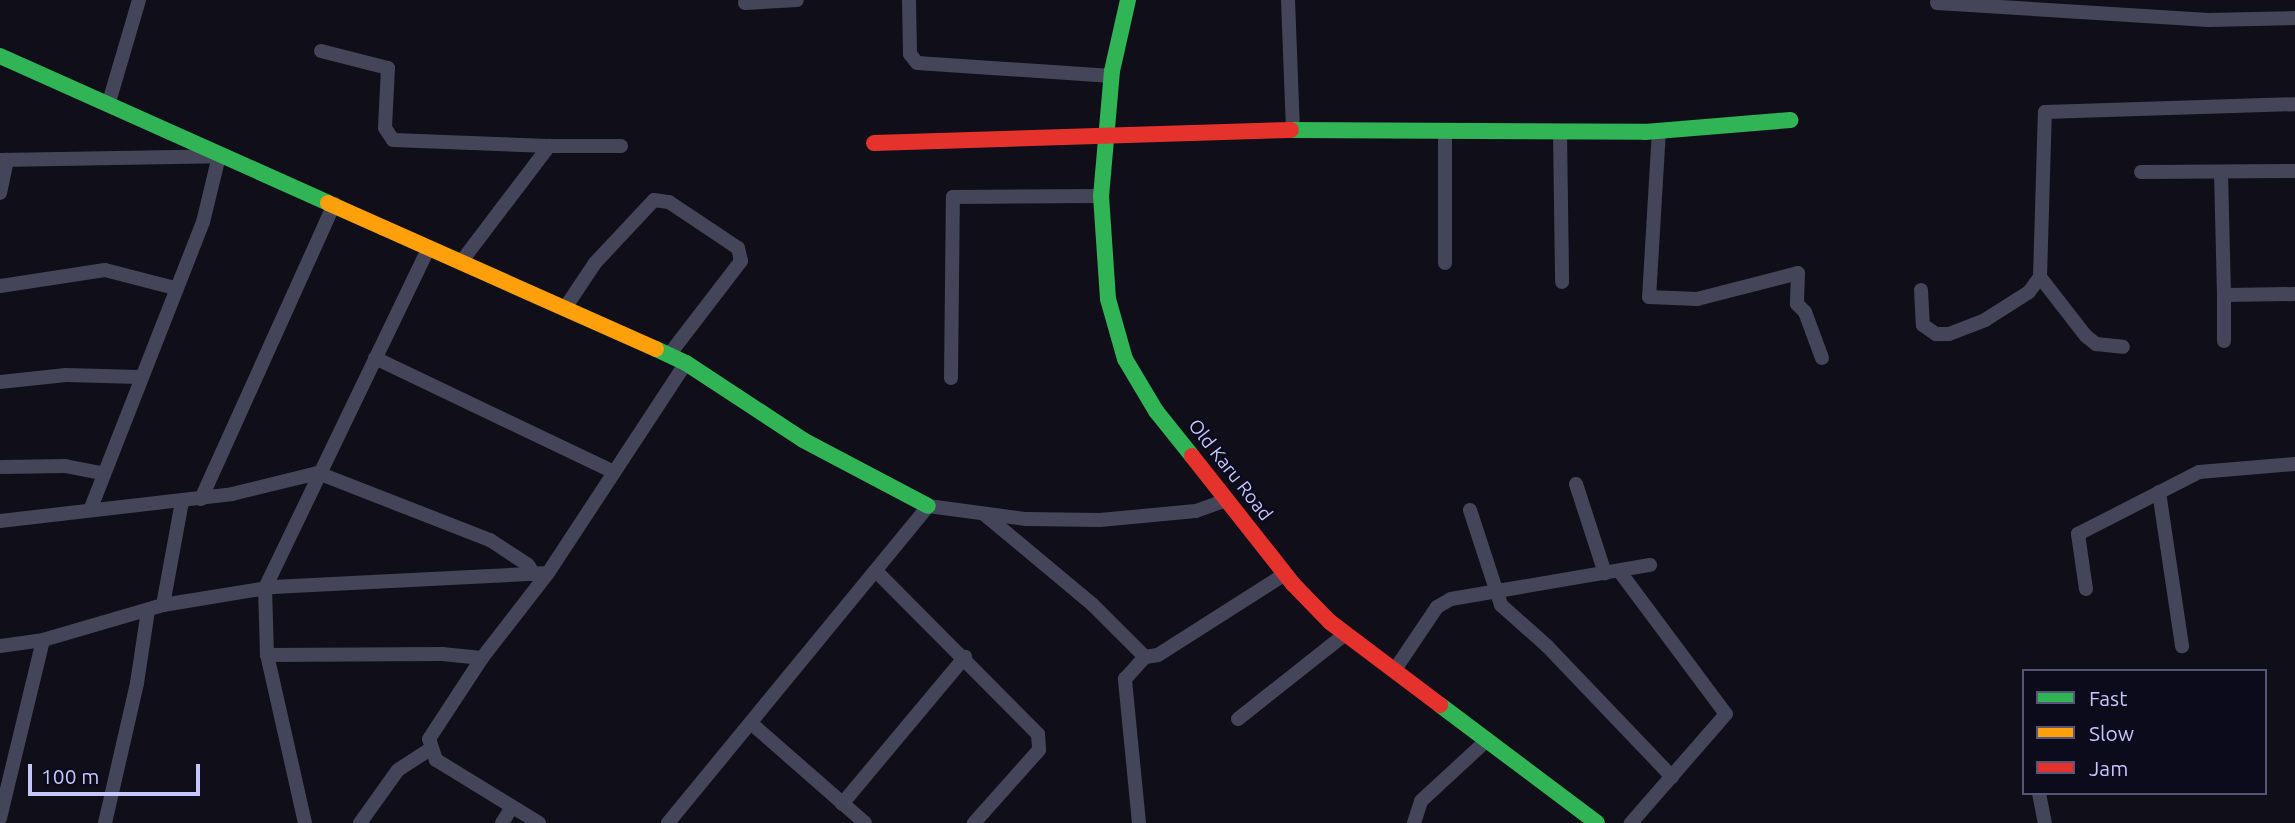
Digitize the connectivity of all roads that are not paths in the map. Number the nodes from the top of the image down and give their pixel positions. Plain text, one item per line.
1 (139, 0) edge
2 (797, 0) edge
3 (909, 0) edge
4 (1128, 0) edge
5 (1288, 0) edge
6 (745, 3) dead end
7 (1937, 3) dead end
8 (2295, 18) edge
9 (321, 51) dead end
10 (0, 56) edge
11 (1112, 76) junction
12 (109, 102) junction
13 (2295, 104) edge
14 (1791, 120) dead end
15 (1293, 130) junction
16 (1659, 130) junction
17 (1445, 131) junction
18 (1560, 132) junction
19 (1105, 134) junction
20 (874, 143) dead end
21 (549, 146) junction
22 (621, 146) dead end
23 (219, 156) junction
24 (3, 160) edge
25 (2295, 171) edge
26 (2141, 172) dead end
27 (2221, 172) junction
28 (0, 193) edge
29 (1101, 196) junction
30 (334, 204) junction
31 (429, 247) junction
32 (461, 262) junction
33 (1445, 263) dead end
34 (2040, 277) junction
35 (1562, 282) dead end
36 (0, 286) edge
37 (175, 288) junction
38 (1921, 290) dead end
39 (2295, 294) edge
40 (2224, 295) junction
41 (565, 308) junction
42 (2224, 341) dead end
43 (2123, 347) dead end
44 (669, 355) junction
45 (375, 358) junction
46 (1822, 358) dead end
47 (686, 363) junction
48 (140, 377) junction
49 (951, 378) dead end
50 (0, 382) edge
51 (2295, 464) edge
52 (2, 467) dead end
53 (2295, 471) edge
54 (614, 472) junction
55 (102, 473) junction
56 (318, 473) junction
57 (1576, 484) dead end
58 (2160, 492) junction
59 (201, 499) junction
60 (1227, 500) junction
61 (182, 501) junction
62 (928, 506) junction
63 (90, 510) junction
64 (1470, 510) dead end
65 (983, 513) junction
66 (0, 521) edge
67 (1650, 565) dead end
68 (876, 570) junction
69 (1620, 572) junction
70 (541, 573) junction
71 (1605, 573) junction
72 (1285, 574) junction
73 (265, 588) junction
74 (1496, 589) junction
75 (2085, 589) dead end
76 (163, 605) junction
77 (148, 610) junction
78 (1344, 635) junction
79 (43, 640) junction
80 (0, 646) edge
81 (2182, 646) dead end
82 (267, 655) junction
83 (965, 657) junction
84 (1145, 657) junction
85 (482, 659) junction
86 (1394, 671) junction
87 (1238, 719) dead end
88 (752, 724) junction
89 (1487, 740) junction
90 (429, 750) junction
91 (1672, 777) junction
92 (2039, 795) edge
93 (842, 804) junction
94 (512, 807) junction
95 (0, 818) edge
96 (105, 823) edge
97 (305, 823) edge
98 (359, 823) edge
99 (502, 823) edge
100 (538, 823) edge
101 (668, 823) edge
102 (864, 823) edge
103 (974, 823) edge
104 (1139, 823) edge
105 (1413, 823) edge
106 (1597, 823) edge
107 (1631, 823) edge
108 (2045, 823) edge

1 - 12 street
2 - 6 street
3 - 11 street
4 - 11 street, Old Karu Road
5 - 15 street
7 - 8 street
9 - 21 street
10 - 12 street
11 - 19 street, Old Karu Road
12 - 23 street
13 - 34 street
14 - 16 street
15 - 17 street
15 - 19 street
16 - 18 street
16 - 46 street
17 - 18 street
17 - 33 street
18 - 35 street
19 - 20 street
19 - 29 street, Old Karu Road
21 - 22 street
21 - 32 street
23 - 24 street
23 - 30 street
23 - 37 street
24 - 28 street
25 - 27 street
26 - 27 street
27 - 40 street
29 - 49 street
29 - 60 street, Old Karu Road
30 - 31 street
30 - 59 street
31 - 32 street
31 - 45 street
32 - 41 street
34 - 38 street
34 - 43 street
36 - 37 street
37 - 48 street
39 - 40 street
40 - 42 street
41 - 44 street
41 - 44 street
44 - 47 street
45 - 54 street
45 - 56 street
47 - 54 street
47 - 62 street
48 - 50 street
48 - 55 street
51 - 53 street
51 - 58 street
52 - 55 street
54 - 70 street
55 - 63 street
56 - 59 street
56 - 70 street
56 - 73 street
57 - 71 street
58 - 75 street
58 - 81 street
59 - 61 street
60 - 65 street
60 - 72 street, Old Karu Road
61 - 63 street
61 - 76 street
62 - 65 street
62 - 68 street
63 - 66 street
64 - 74 street
65 - 84 street
67 - 69 street
68 - 83 street
68 - 88 street
69 - 71 street
69 - 91 street
70 - 73 street
70 - 85 street
71 - 74 street
72 - 78 street, Old Karu Road
72 - 84 street
73 - 76 street
73 - 82 street
74 - 86 street
74 - 91 street
76 - 77 street
77 - 79 street
77 - 96 street
78 - 86 street, Old Karu Road
78 - 87 street
79 - 80 street
79 - 95 street
82 - 85 street
82 - 97 street
83 - 93 street
83 - 103 street
84 - 104 street
85 - 90 street
86 - 89 street, Old Karu Road
88 - 93 street
88 - 101 street
89 - 105 street
89 - 106 street, Old Karu Road
90 - 94 street
90 - 98 street
91 - 107 street
92 - 108 street
93 - 102 street
94 - 99 street
94 - 100 street

